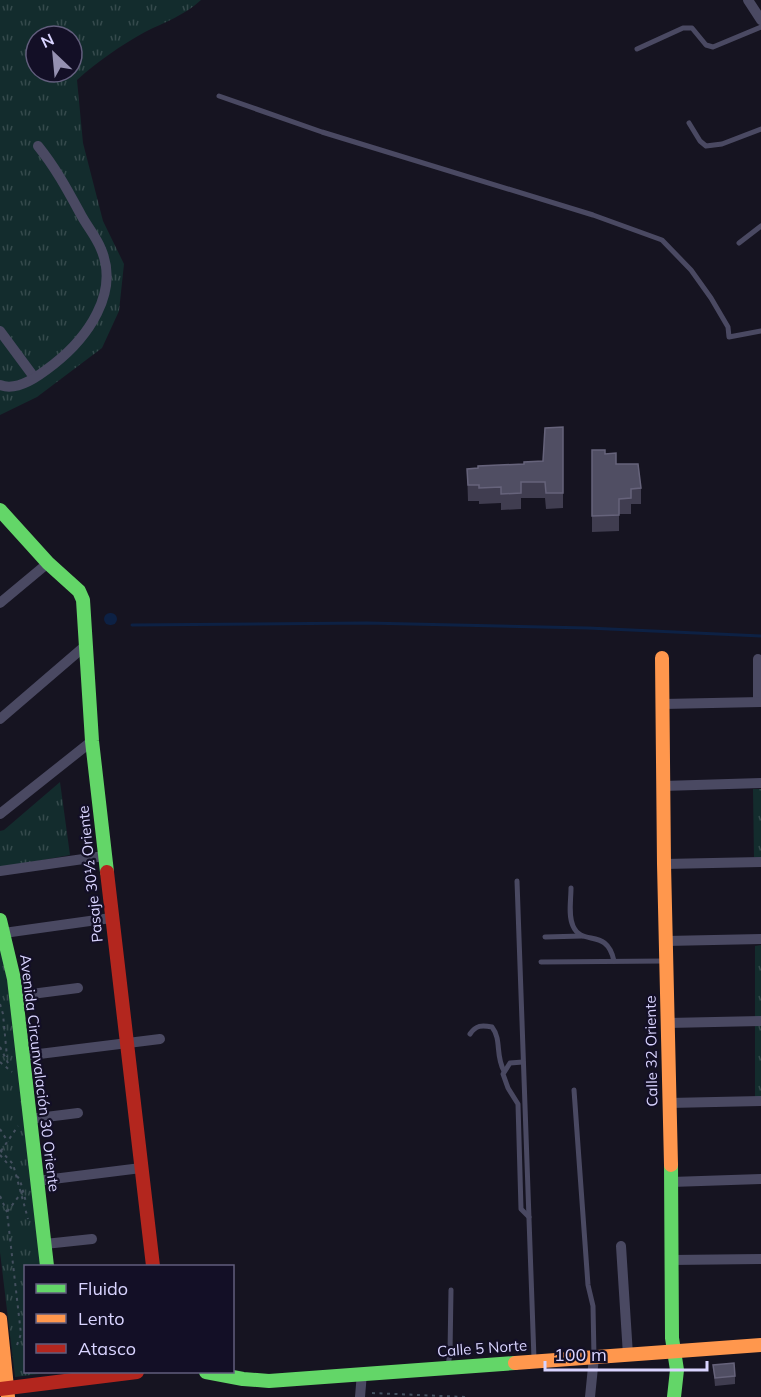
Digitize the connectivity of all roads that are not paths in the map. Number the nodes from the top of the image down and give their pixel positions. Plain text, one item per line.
1 (748, 0) edge
2 (761, 20) edge
3 (761, 27) edge
4 (637, 49) dead end
5 (219, 96) dead end
6 (689, 123) dead end
7 (761, 129) edge
8 (38, 146) dead end
9 (761, 226) edge
10 (739, 243) dead end
11 (0, 331) edge
12 (761, 331) edge
13 (4, 344) edge
14 (34, 376) junction
15 (0, 385) edge
16 (0, 510) edge
17 (48, 563) junction
18 (0, 603) edge
19 (85, 646) junction
20 (663, 658) dead end
21 (758, 659) dead end
22 (760, 702) edge
23 (663, 704) junction
24 (0, 719) edge
25 (92, 741) junction
26 (761, 783) edge
27 (663, 786) junction
28 (0, 814) edge
29 (104, 856) junction
30 (761, 862) edge
31 (664, 864) junction
32 (0, 871) edge
33 (517, 881) dead end
34 (571, 888) dead end
35 (111, 918) junction
36 (2, 927) edge
37 (582, 936) junction
38 (544, 938) dead end
39 (761, 939) edge
40 (666, 941) junction
41 (614, 961) junction
42 (666, 961) junction
43 (541, 962) dead end
44 (78, 988) dead end
45 (16, 996) junction
46 (761, 1021) edge
47 (668, 1023) junction
48 (470, 1034) dead end
49 (160, 1040) dead end
50 (126, 1043) junction
51 (23, 1056) junction
52 (523, 1062) junction
53 (504, 1071) junction
54 (574, 1089) dead end
55 (761, 1101) edge
56 (669, 1103) junction
57 (78, 1113) dead end
58 (24, 1122) junction
59 (141, 1168) junction
60 (761, 1179) edge
61 (38, 1181) junction
62 (671, 1182) junction
63 (529, 1217) junction
64 (92, 1239) dead end
65 (45, 1244) junction
66 (621, 1246) dead end
67 (761, 1259) edge
68 (671, 1260) junction
69 (47, 1265) edge
70 (153, 1265) edge
71 (451, 1290) dead end
72 (0, 1319) edge
73 (761, 1345) edge
74 (675, 1352) junction
75 (628, 1355) junction
76 (594, 1358) junction
77 (534, 1361) junction
78 (447, 1367) junction
79 (111, 1373) edge
80 (217, 1373) edge
81 (362, 1373) junction
82 (60, 1377) edge
83 (5, 1391) edge
84 (360, 1395) edge
85 (62, 1397) edge
86 (590, 1397) edge
87 (674, 1397) edge

1 - 2 street
3 - 4 lane
5 - 12 lane
6 - 7 lane
8 - 14 street
9 - 10 lane
11 - 13 street
13 - 14 street
14 - 15 street
16 - 17 street, Pasaje 30½ Oriente
17 - 18 street
17 - 19 street, Pasaje 30½ Oriente
19 - 24 street
19 - 25 street, Pasaje 30½ Oriente
20 - 23 street, Calle 32 Oriente
21 - 22 street
22 - 23 street
23 - 27 street, Calle 32 Oriente
25 - 28 street
25 - 29 street, Pasaje 30½ Oriente
26 - 27 street
27 - 31 street, Calle 32 Oriente
29 - 32 street
29 - 35 street, Pasaje 30½ Oriente
30 - 31 street
31 - 40 street, Calle 32 Oriente
33 - 52 lane
34 - 37 lane
35 - 36 street
35 - 50 street, Pasaje 30½ Oriente
36 - 45 street, Avenida Circunvalación 30 Oriente
37 - 38 lane
37 - 41 lane
39 - 40 street
40 - 42 street, Calle 32 Oriente
41 - 42 lane
41 - 43 lane
42 - 47 street, Calle 32 Oriente
44 - 45 street
45 - 51 street, Avenida Circunvalación 30 Oriente
46 - 47 street
47 - 56 street, Calle 32 Oriente
48 - 53 lane
49 - 50 street
50 - 51 street
50 - 59 street, Pasaje 30½ Oriente
51 - 58 street, Avenida Circunvalación 30 Oriente
52 - 53 lane
52 - 63 lane
53 - 63 lane
54 - 76 lane
55 - 56 street
56 - 62 street, Calle 32 Oriente
57 - 58 street
58 - 61 street, Avenida Circunvalación 30 Oriente
59 - 61 street
59 - 70 street, Pasaje 30½ Oriente
60 - 62 street
61 - 65 street, Avenida Circunvalación 30 Oriente
62 - 68 street, Calle 32 Oriente
63 - 77 lane
64 - 65 street
65 - 69 street, Avenida Circunvalación 30 Oriente
66 - 75 street
67 - 68 street
68 - 74 street, Calle 32 Oriente
71 - 78 lane
72 - 83 street
73 - 74 street, Calle 5 Norte
74 - 75 street, Calle 5 Norte
74 - 87 street, Calle 32 Oriente
75 - 76 street, Calle 5 Norte
76 - 77 street, Calle 5 Norte
76 - 86 street
77 - 78 street, Calle 5 Norte
78 - 81 street, Calle 5 Norte
79 - 82 street
80 - 81 street, Calle 5 Norte
81 - 84 street
82 - 83 street
82 - 85 street

